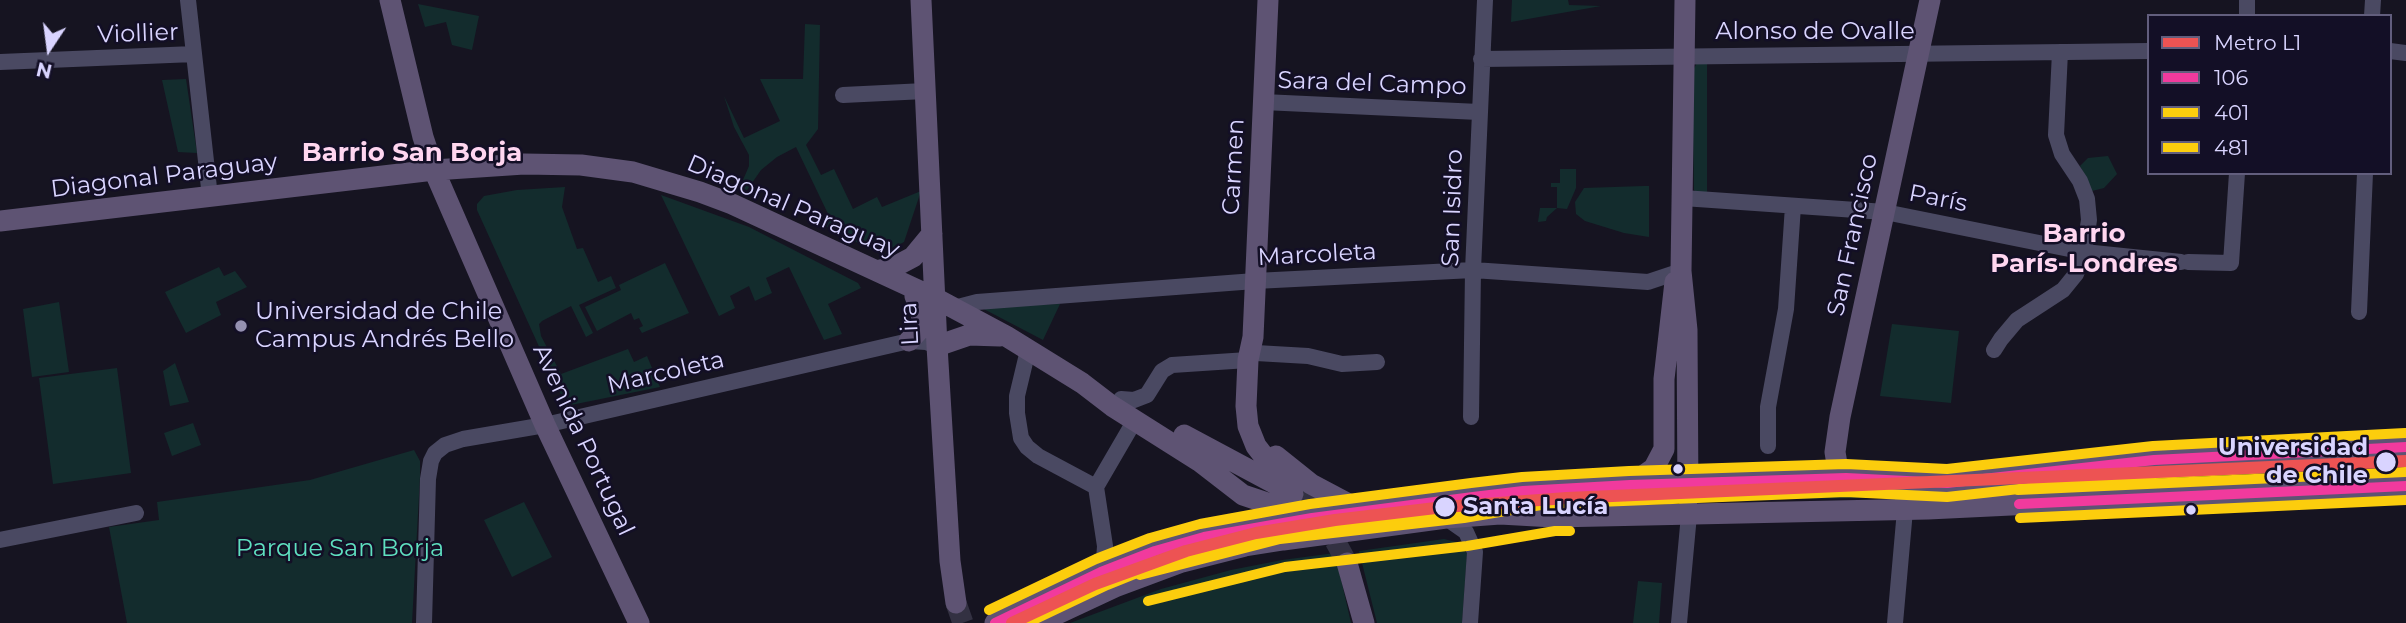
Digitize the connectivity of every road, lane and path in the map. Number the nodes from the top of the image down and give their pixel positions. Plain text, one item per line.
1 (188, 0) edge
2 (390, 0) edge
3 (920, 0) edge
4 (1268, 0) edge
5 (1485, 0) edge
6 (1685, 0) edge
7 (1930, 0) edge
8 (2147, 51) edge
9 (2060, 52) junction
10 (194, 54) junction
11 (1919, 54) junction
12 (1685, 55) junction
13 (1482, 59) junction
14 (0, 62) edge
15 (925, 91) junction
16 (843, 96) dead end
17 (1263, 102) junction
18 (1479, 112) junction
19 (434, 170) junction
20 (2237, 175) edge
21 (2365, 175) edge
22 (210, 197) junction
23 (1683, 198) junction
24 (1793, 206) junction
25 (1885, 212) junction
26 (0, 221) edge
27 (932, 234) junction
28 (2084, 252) junction
29 (1473, 270) junction
30 (877, 271) junction
31 (1681, 271) junction
32 (1255, 281) junction
33 (910, 286) junction
34 (944, 303) junction
35 (2359, 312) dead end
36 (1006, 336) junction
37 (909, 341) junction
38 (937, 346) junction
39 (1028, 350) junction
40 (1252, 350) junction
41 (1994, 350) dead end
42 (1377, 362) dead end
43 (1082, 383) junction
44 (1121, 400) junction
45 (1471, 417) dead end
46 (1135, 420) junction
47 (545, 425) junction
48 (1768, 446) dead end
49 (2406, 447) edge
50 (2110, 464) junction
51 (1846, 478) junction
52 (1893, 480) junction
53 (1630, 485) junction
54 (1688, 485) junction
55 (2406, 486) edge
56 (1096, 487) junction
57 (1294, 494) joint
58 (2112, 499) junction
59 (1905, 510) junction
60 (1362, 511) junction
61 (136, 513) dead end
62 (1689, 514) junction
63 (1312, 517) junction
64 (1446, 518) junction
65 (0, 540) edge
66 (1347, 563) tunnel mouth
67 (1101, 572) junction
68 (957, 603) tunnel mouth
69 (424, 623) edge
70 (639, 623) edge
71 (995, 623) edge
72 (1038, 623) edge
73 (1364, 623) edge
74 (1470, 623) edge
75 (1679, 623) edge
76 (1895, 623) edge

1 - 10 street
2 - 19 main road, Avenida Portugal
3 - 15 main road, Lira
4 - 17 main road, Carmen
5 - 13 street, San Isidro
6 - 12 main road
7 - 11 main road, San Francisco
8 - 9 street, Alonso de Ovalle
9 - 11 street, Alonso de Ovalle
9 - 28 street
10 - 14 street, Viollier
10 - 22 street
11 - 12 street, Alonso de Ovalle
11 - 25 main road, San Francisco
12 - 13 street, Alonso de Ovalle
12 - 23 main road
13 - 18 street, San Isidro
15 - 16 street
15 - 27 main road, Lira
17 - 18 street, Sara del Campo
17 - 32 main road, Carmen
18 - 29 street, San Isidro
19 - 22 main road, Diagonal Paraguay
19 - 30 main road, Diagonal Paraguay
19 - 47 main road, Avenida Portugal
20 - 28 street, París
21 - 35 street
22 - 26 main road, Diagonal Paraguay
23 - 24 street, París
23 - 31 main road
24 - 25 street, París
24 - 48 street
25 - 28 street, París
25 - 51 main road, San Francisco
27 - 30 main road
27 - 34 main road, Lira
28 - 41 street
29 - 31 street, Marcoleta
29 - 32 street, Marcoleta
29 - 45 street, San Isidro
30 - 33 main road, Diagonal Paraguay
31 - 53 main road
31 - 54 main road
32 - 34 street, Marcoleta
32 - 40 main road, Carmen
33 - 34 main road, Diagonal Paraguay
33 - 37 main road
34 - 36 main road, Diagonal Paraguay
34 - 38 main road, Lira
36 - 38 main road
36 - 39 main road, Diagonal Paraguay
37 - 38 street, Marcoleta
37 - 47 street, Marcoleta
38 - 68 main road, Lira
39 - 43 main road, Diagonal Paraguay
39 - 56 street
40 - 42 street
40 - 44 street
40 - 57 main road, Carmen
40 - 60 main road, Carmen
43 - 44 main road, Diagonal Paraguay
43 - 46 main road, Diagonal Paraguay
44 - 57 main road, Diagonal Paraguay
46 - 56 street
46 - 63 main road, Diagonal Paraguay
47 - 69 street, Marcoleta
47 - 70 main road, Avenida Portugal
49 - 50 main road
50 - 52 main road
50 - 58 main road
51 - 52 main road
51 - 54 main road
52 - 59 street
53 - 54 main road
53 - 60 main road
54 - 62 main road
55 - 58 main road
56 - 67 street
58 - 59 main road
59 - 62 main road
59 - 76 street
60 - 63 main road
61 - 65 street
62 - 64 main road
62 - 75 street
63 - 67 main road
64 - 72 main road
64 - 74 street
66 - 73 main road
67 - 71 main road

